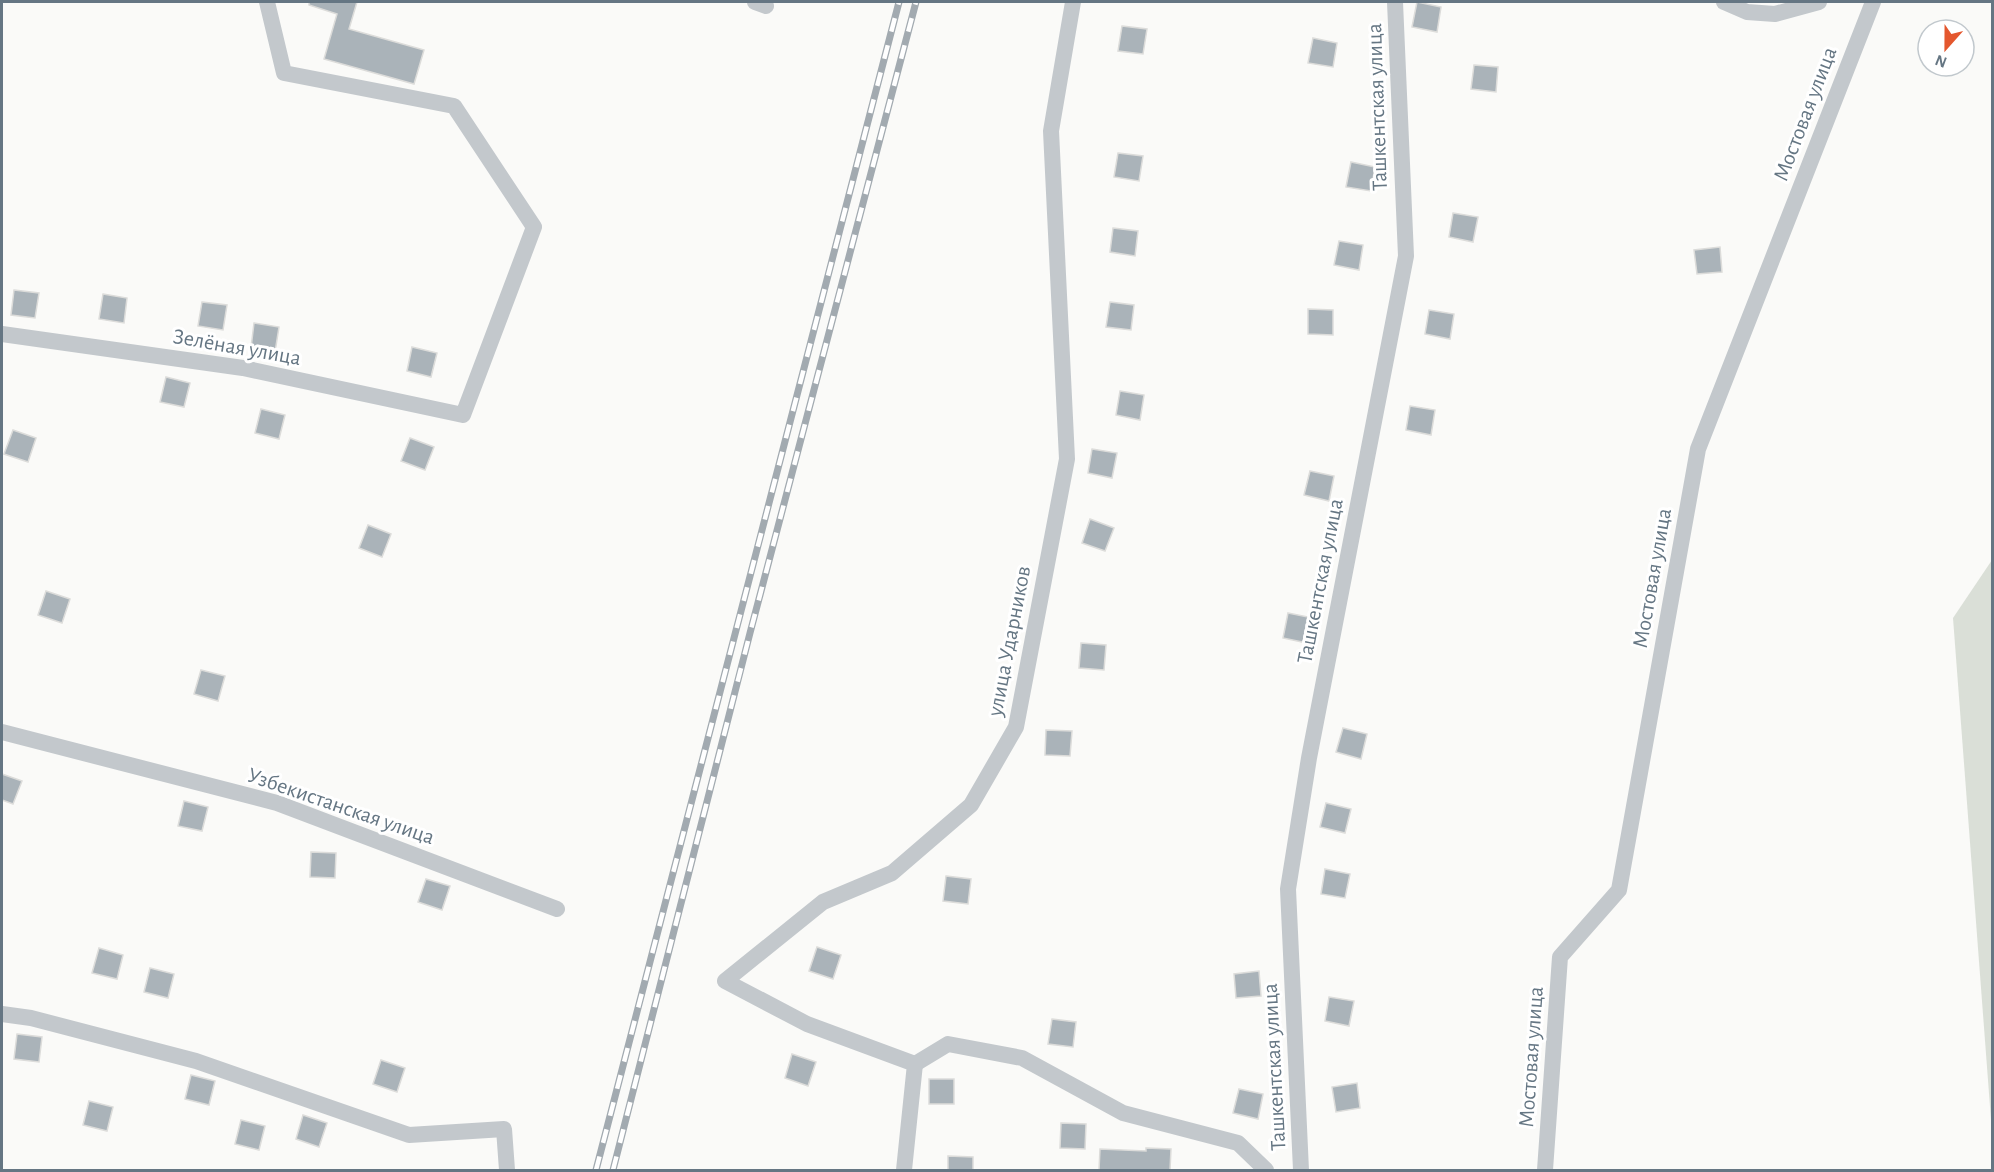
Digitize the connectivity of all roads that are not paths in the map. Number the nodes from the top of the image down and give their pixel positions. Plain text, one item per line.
1 (267, 2) edge
2 (1073, 2) edge
3 (1395, 2) edge
4 (1724, 2) edge
5 (1819, 2) edge
6 (1873, 2) edge
7 (2, 334) edge
8 (2, 732) edge
9 (557, 909) dead end
10 (2, 1014) edge
11 (915, 1064) junction
12 (507, 1170) edge
13 (904, 1170) edge
14 (1266, 1170) edge
15 (1301, 1170) edge
16 (1545, 1170) edge

1 - 7 street, Зелёная улица
2 - 11 street, улица Ударников
3 - 15 street, Ташкентская улица
4 - 5 street
6 - 16 street, Мостовая улица
8 - 9 street, Узбекистанская улица
10 - 12 street
11 - 13 street
11 - 14 street

